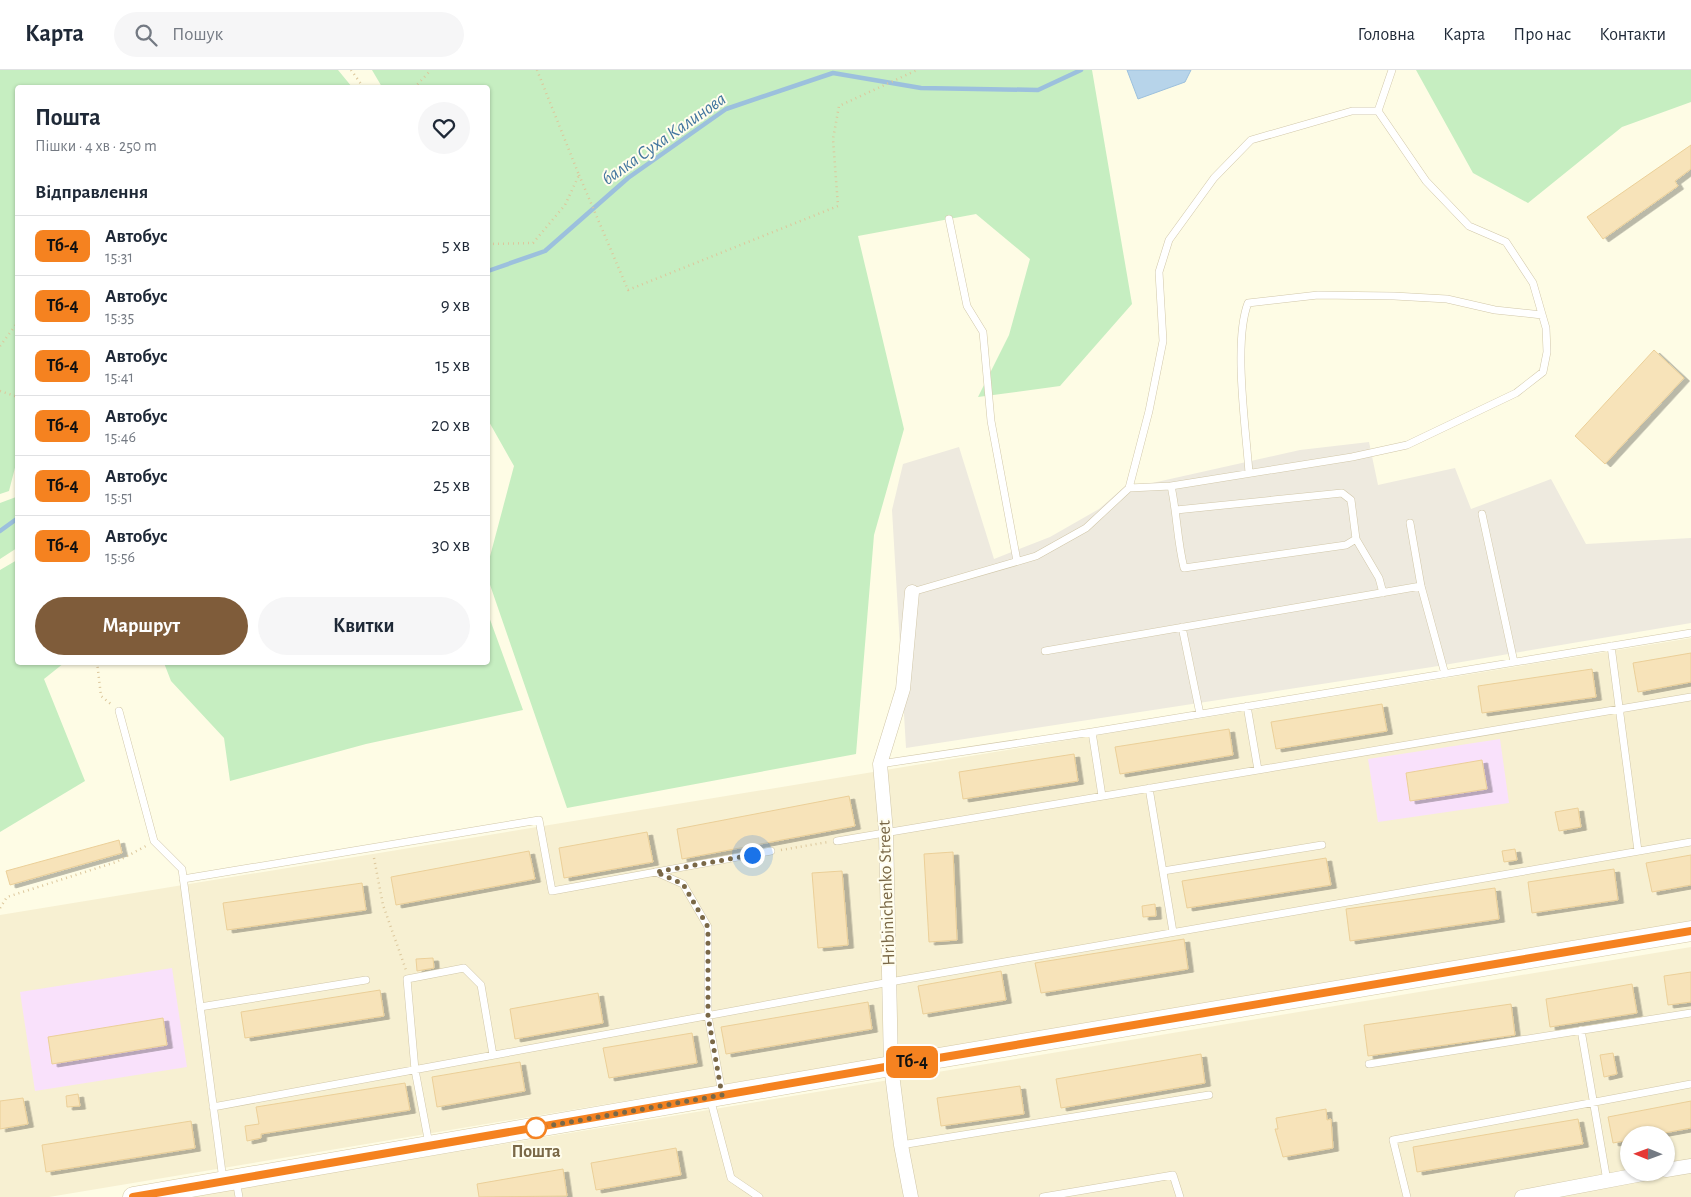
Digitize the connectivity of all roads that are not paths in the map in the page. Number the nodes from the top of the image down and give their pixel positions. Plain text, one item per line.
1 (1392, 70) edge
2 (1378, 111) junction
3 (949, 219) dead end
4 (1542, 315) junction
5 (1249, 473) junction
6 (1171, 486) junction
7 (1129, 488) junction
8 (1176, 510) junction
9 (1482, 514) dead end
10 (1410, 523) dead end
11 (1356, 539) junction
12 (1017, 561) junction
13 (1421, 586) junction
14 (912, 592) joint
15 (1383, 593) junction
16 (1182, 627) junction
17 (1691, 633) edge
18 (1611, 646) junction
19 (1045, 651) dead end
20 (1514, 662) junction
21 (1445, 674) junction
22 (1691, 698) edge
23 (1247, 706) junction
24 (1619, 710) junction
25 (119, 711) road end
26 (1200, 714) junction
27 (1092, 732) junction
28 (880, 764) junction
29 (1258, 770) junction
30 (1149, 788) junction
31 (1102, 796) junction
32 (886, 832) junction
33 (836, 840) road end
34 (1691, 842) edge
35 (1322, 845) dead end
36 (1638, 851) junction
37 (771, 852) road end
38 (656, 872) junction
39 (1163, 872) junction
40 (184, 878) junction
41 (1691, 931) edge
42 (1173, 932) junction
43 (366, 980) dead end
44 (890, 982) junction
45 (200, 1007) junction
46 (1691, 1013) edge
47 (708, 1016) junction
48 (1581, 1030) junction
49 (493, 1055) junction
50 (1369, 1064) dead end
51 (891, 1066) junction
52 (415, 1070) junction
53 (1691, 1084) edge
54 (1209, 1095) dead end
55 (716, 1096) junction
56 (1594, 1102) junction
57 (213, 1107) junction
58 (901, 1145) junction
59 (430, 1146) junction
60 (1691, 1166) edge
61 (1675, 1169) edge
62 (1620, 1179) edge
63 (1608, 1181) junction
64 (233, 1187) edge
65 (133, 1197) edge
66 (759, 1197) edge
67 (911, 1197) edge
68 (1043, 1197) edge
69 (1180, 1197) edge
70 (1406, 1197) edge
71 (1522, 1197) edge

1 - 2 lane
2 - 4 lane
2 - 7 lane
3 - 12 lane
4 - 5 lane
4 - 5 lane
5 - 6 lane
6 - 7 lane
6 - 8 lane
7 - 12 lane
8 - 11 lane
8 - 11 lane
9 - 20 lane
10 - 13 lane
11 - 15 lane
12 - 14 lane
13 - 15 lane
13 - 21 lane
14 - 28 street, Hribinichenko Street
15 - 16 lane
16 - 19 lane
16 - 26 lane
17 - 18 lane
18 - 20 lane
18 - 24 lane
20 - 21 lane
21 - 23 lane
22 - 24 lane
23 - 26 lane
23 - 29 lane
24 - 29 lane
24 - 36 lane
25 - 40 lane
26 - 27 lane
27 - 28 lane
27 - 31 lane
28 - 32 street, Hribinichenko Street
29 - 30 lane
30 - 31 lane
30 - 39 lane
31 - 32 lane
32 - 33 lane
32 - 44 street, Hribinichenko Street
34 - 36 lane
35 - 39 lane
36 - 42 lane
37 - 38 lane
38 - 40 lane
38 - 47 lane
39 - 42 lane
40 - 45 lane
41 - 51 main road
42 - 44 lane
43 - 45 lane
44 - 47 lane
44 - 51 street, Hribinichenko Street
45 - 57 lane
46 - 48 lane
47 - 49 lane
47 - 55 lane
48 - 50 lane
48 - 56 lane
49 - 52 lane
49 - 52 lane
51 - 55 main road
51 - 58 street, Hribinichenko Street
52 - 57 lane
52 - 59 lane
53 - 56 lane
54 - 58 lane
55 - 59 main road
55 - 66 lane
56 - 63 lane
56 - 70 lane
57 - 64 lane
58 - 67 street, Hribinichenko Street
59 - 64 main road
60 - 61 street
62 - 63 street
63 - 71 street
64 - 65 main road
68 - 69 lane

